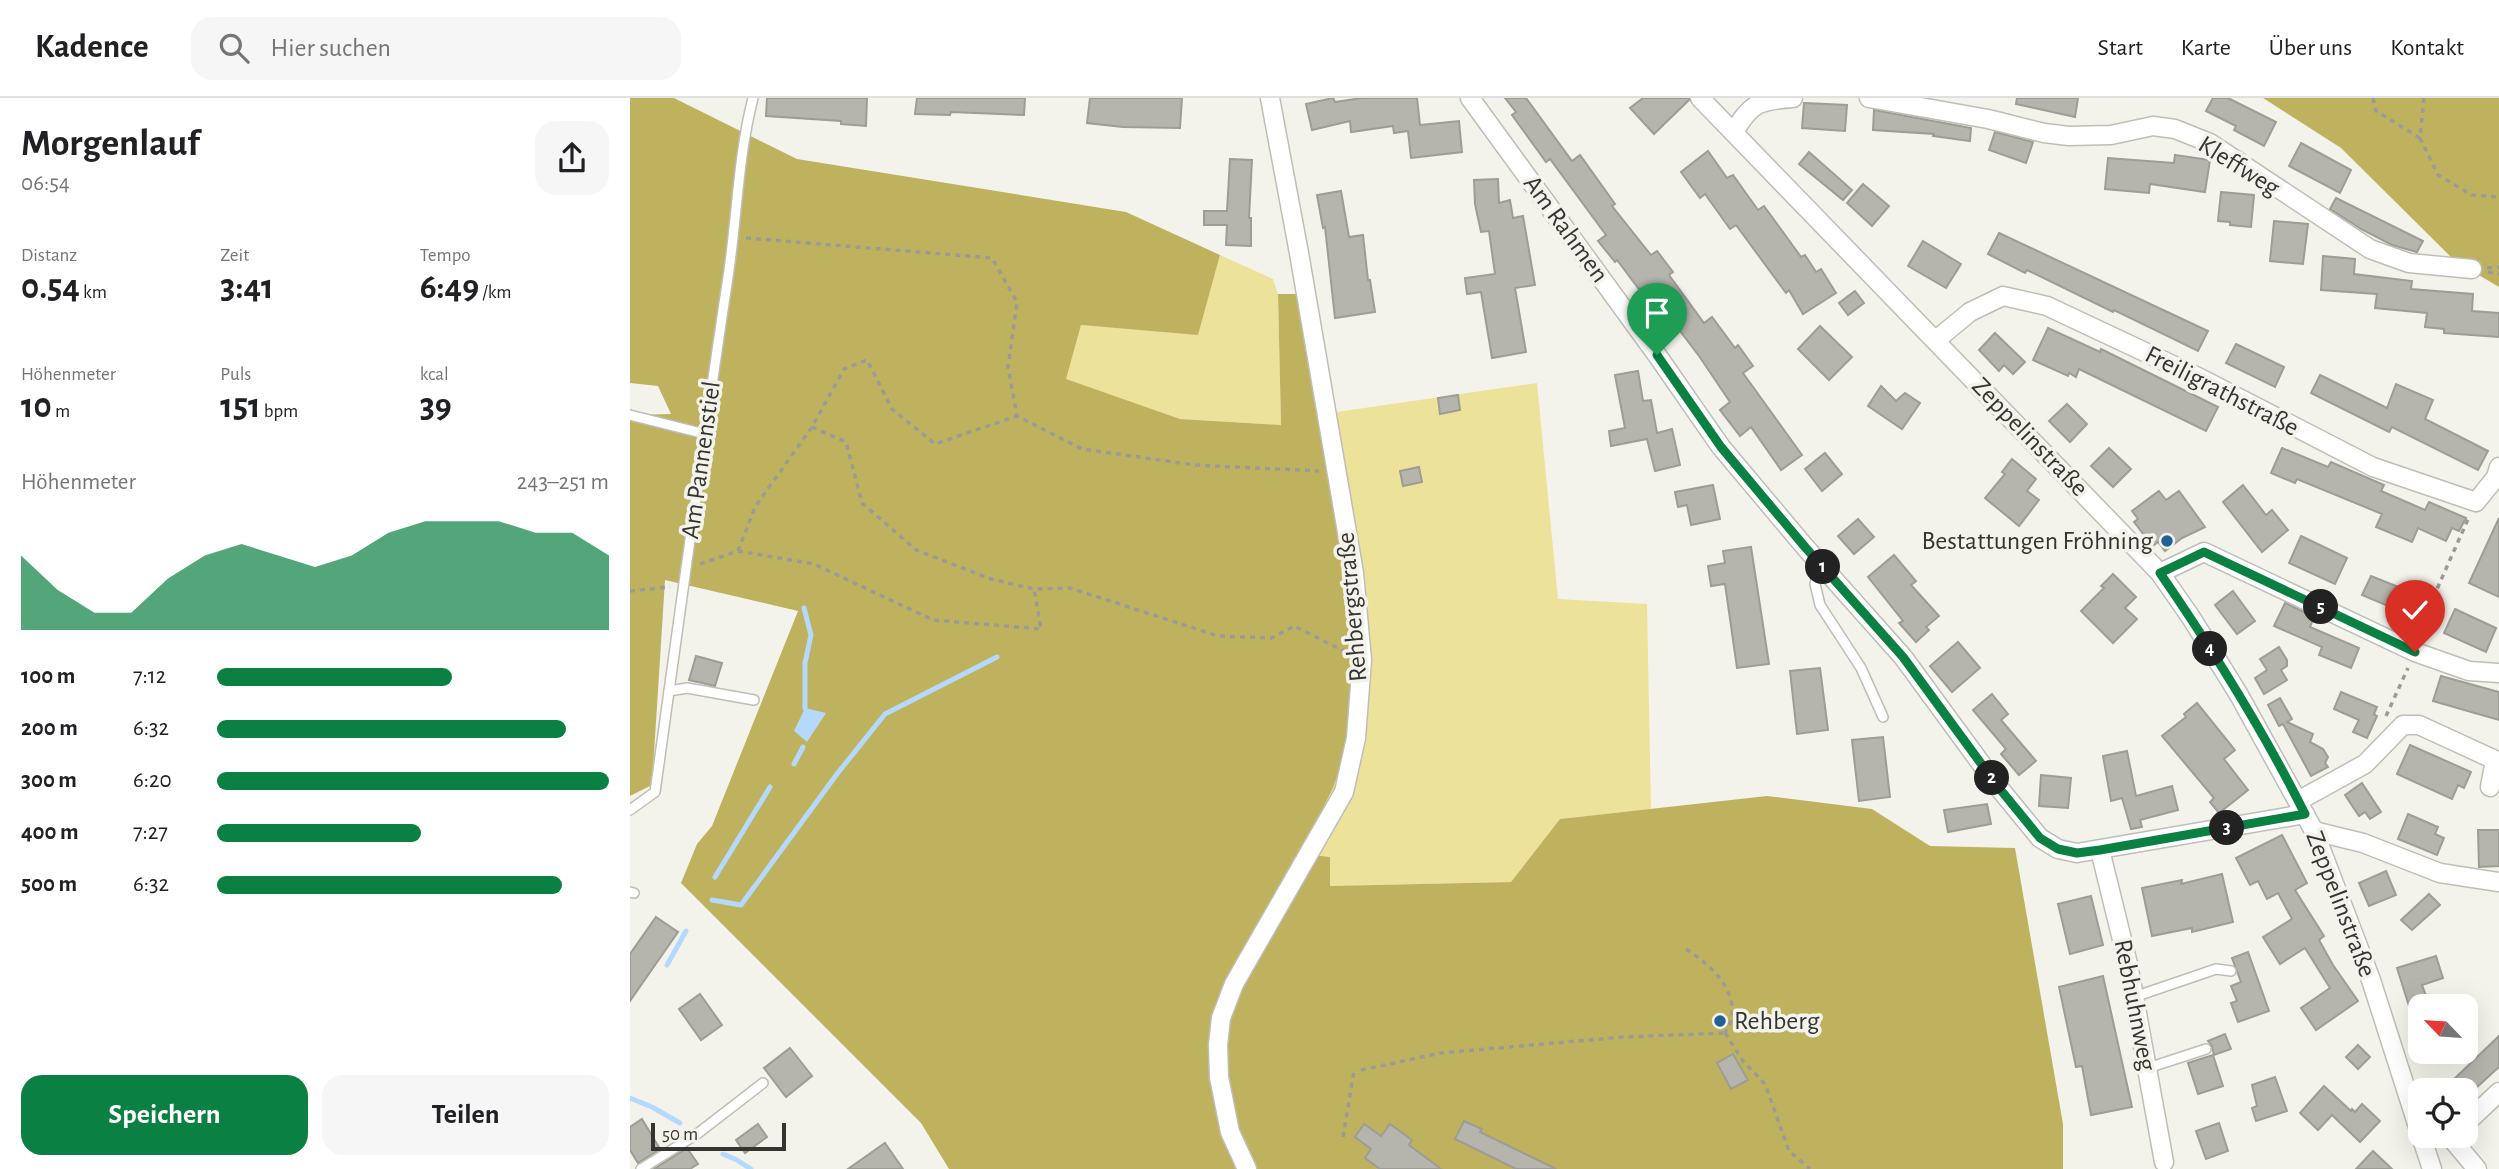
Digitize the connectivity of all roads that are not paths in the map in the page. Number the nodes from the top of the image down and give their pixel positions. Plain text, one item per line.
1 (753, 98) edge
2 (1270, 98) edge
3 (1470, 98) edge
4 (1700, 98) edge
5 (1793, 98) edge
6 (1868, 98) edge
7 (1734, 132) junction
8 (2472, 269) dead end
9 (1936, 340) junction
10 (630, 415) edge
11 (705, 435) junction
12 (2499, 467) edge
13 (1820, 564) junction
14 (2160, 573) junction
15 (2499, 673) edge
16 (669, 691) junction
17 (754, 700) dead end
18 (1883, 717) dead end
19 (2497, 760) edge
20 (2490, 787) dead end
21 (2302, 807) junction
22 (630, 810) edge
23 (2314, 831) junction
24 (2100, 850) junction
25 (2499, 882) edge
26 (2231, 971) dead end
27 (2134, 997) junction
28 (2206, 1049) dead end
29 (2148, 1068) junction
30 (763, 1083) dead end
31 (2499, 1092) edge
32 (2408, 1095) edge
33 (2478, 1112) edge
34 (2425, 1148) edge
35 (2458, 1148) edge
36 (2164, 1162) dead end
37 (2472, 1167) edge
38 (640, 1169) edge
39 (1247, 1169) edge
40 (2432, 1169) edge

1 - 11 lane, Am Pannenstiel
2 - 39 street, Rehbergstraße
3 - 13 street, Am Rahmen
4 - 7 street, Zeppelinstraße
5 - 7 street
6 - 8 street, Kleffweg
7 - 9 street, Zeppelinstraße
9 - 12 street, Freiligrathstraße
9 - 14 street, Zeppelinstraße
10 - 11 lane
11 - 16 lane, Am Pannenstiel
13 - 18 lane
13 - 24 street, Am Rahmen
14 - 15 street
14 - 21 street, Zeppelinstraße
16 - 17 lane
16 - 22 lane, Am Pannenstiel
19 - 20 street
19 - 21 street, Am Rahmen
21 - 23 street, Zeppelinstraße
21 - 24 street, Am Rahmen
23 - 25 street
23 - 32 street, Zeppelinstraße
24 - 27 street, Rebhuhnweg
26 - 27 lane
27 - 29 street, Rebhuhnweg
28 - 29 lane
29 - 36 street, Rebhuhnweg
30 - 38 lane
31 - 33 street
34 - 40 street, Zeppelinstraße
35 - 37 street

